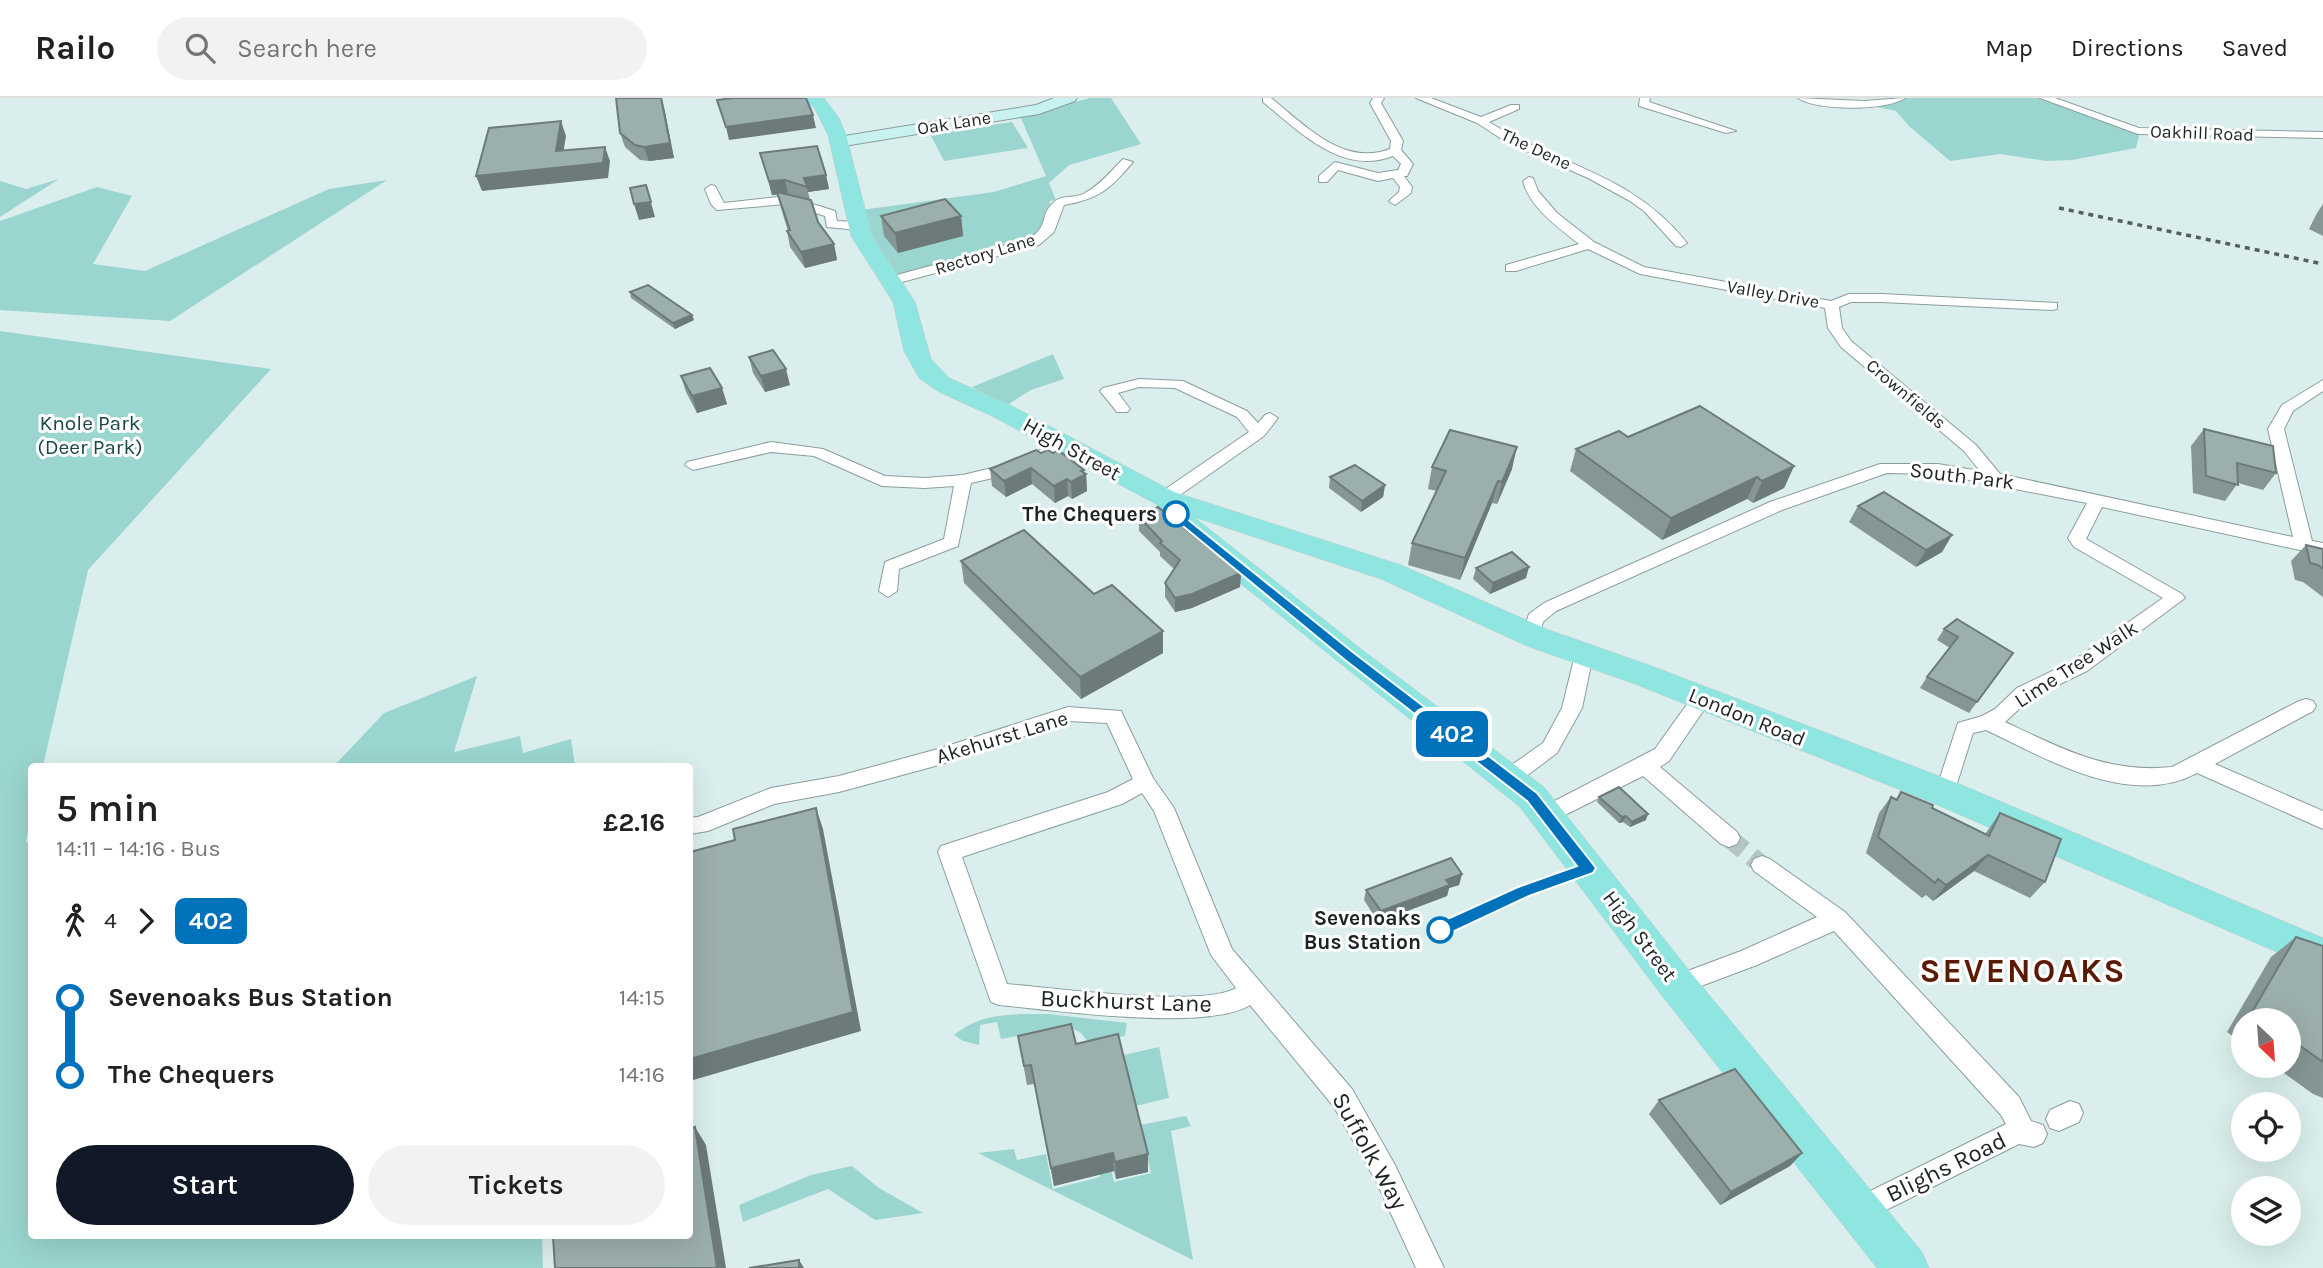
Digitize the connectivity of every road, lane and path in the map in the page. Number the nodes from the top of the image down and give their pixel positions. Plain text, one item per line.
1 (813, 98) edge
2 (1069, 98) edge
3 (1379, 98) edge
4 (1421, 98) edge
5 (1645, 98) edge
6 (1803, 98) edge
7 (1900, 98) edge
8 (2045, 98) edge
9 (1290, 103) dead end
10 (1514, 111) dead end
11 (1481, 121) junction
12 (1730, 131) dead end
13 (2323, 135) edge
14 (838, 142) junction
15 (1395, 151) junction
16 (1127, 162) dead end
17 (1397, 176) junction
18 (1324, 179) dead end
19 (1529, 181) dead end
20 (711, 189) dead end
21 (1395, 201) dead end
22 (858, 226) junction
23 (1681, 243) dead end
24 (1589, 245) junction
25 (1512, 268) dead end
26 (891, 281) junction
27 (1832, 305) junction
28 (2052, 306) dead end
29 (2323, 384) edge
30 (1122, 409) dead end
31 (1270, 418) dead end
32 (1258, 433) junction
33 (1067, 443) junction
34 (693, 465) dead end
35 (1994, 478) junction
36 (963, 480) junction
37 (1164, 498) junction
38 (2098, 499) junction
39 (1211, 527) junction
40 (2304, 545) junction
41 (2323, 549) edge
42 (888, 591) dead end
43 (1531, 634) junction
44 (1584, 654) junction
45 (1702, 698) junction
46 (2306, 706) dead end
47 (1989, 722) junction
48 (2196, 764) junction
49 (1645, 766) junction
50 (1510, 778) junction
51 (1145, 782) junction
52 (1945, 793) junction
53 (1548, 814) junction
54 (2323, 820) edge
55 (693, 826) edge
56 (1729, 838) tunnel mouth
57 (1762, 865) tunnel mouth
58 (1837, 919) junction
59 (2323, 954) edge
60 (1677, 985) junction
61 (1251, 991) junction
62 (1270, 1012) joint
63 (1859, 1210) junction
64 (1430, 1268) edge
65 (1906, 1268) edge

1 - 14 main road, High Street
2 - 14 street, Oak Lane
3 - 15 street
4 - 11 street, The Dene
5 - 12 street
6 - 7 street
8 - 13 street, Oakhill Road
9 - 15 street
10 - 11 street
11 - 23 street, The Dene
14 - 22 main road, High Street
15 - 17 street
16 - 26 street, Rectory Lane
17 - 18 street
17 - 21 street
19 - 24 street, Valley Drive
20 - 22 street
22 - 26 main road, High Street
24 - 25 street
24 - 27 street, Valley Drive
26 - 33 main road, High Street
27 - 28 street, Valley Drive
27 - 35 street, Crownfields
29 - 40 street
30 - 32 street
31 - 32 street
32 - 37 street
33 - 36 street
33 - 37 main road, High Street
34 - 36 street
35 - 38 street, South Park
35 - 43 street, South Park
36 - 42 street
37 - 39 main road, High Street
38 - 40 street, South Park
38 - 47 street, Lime Tree Walk
39 - 43 main road, London Road
39 - 50 main road, High Street
40 - 41 street, South Park
43 - 44 main road, London Road
44 - 45 main road, London Road
44 - 50 street
45 - 49 street
45 - 52 main road, London Road
46 - 48 street
47 - 48 street
47 - 52 street, Lime Tree Walk
48 - 54 street
49 - 53 street
49 - 56 street
50 - 53 main road, High Street
51 - 55 street, Akehurst Lane
51 - 61 street, Akehurst Lane
51 - 61 street, Buckhurst Lane
52 - 59 main road, London Road
53 - 60 main road, High Street
57 - 58 street
58 - 60 street
58 - 63 street, Blighs Road
60 - 63 main road, High Street
61 - 62 street, Akehurst Lane
62 - 64 street, Suffolk Way
63 - 65 main road, High Street

